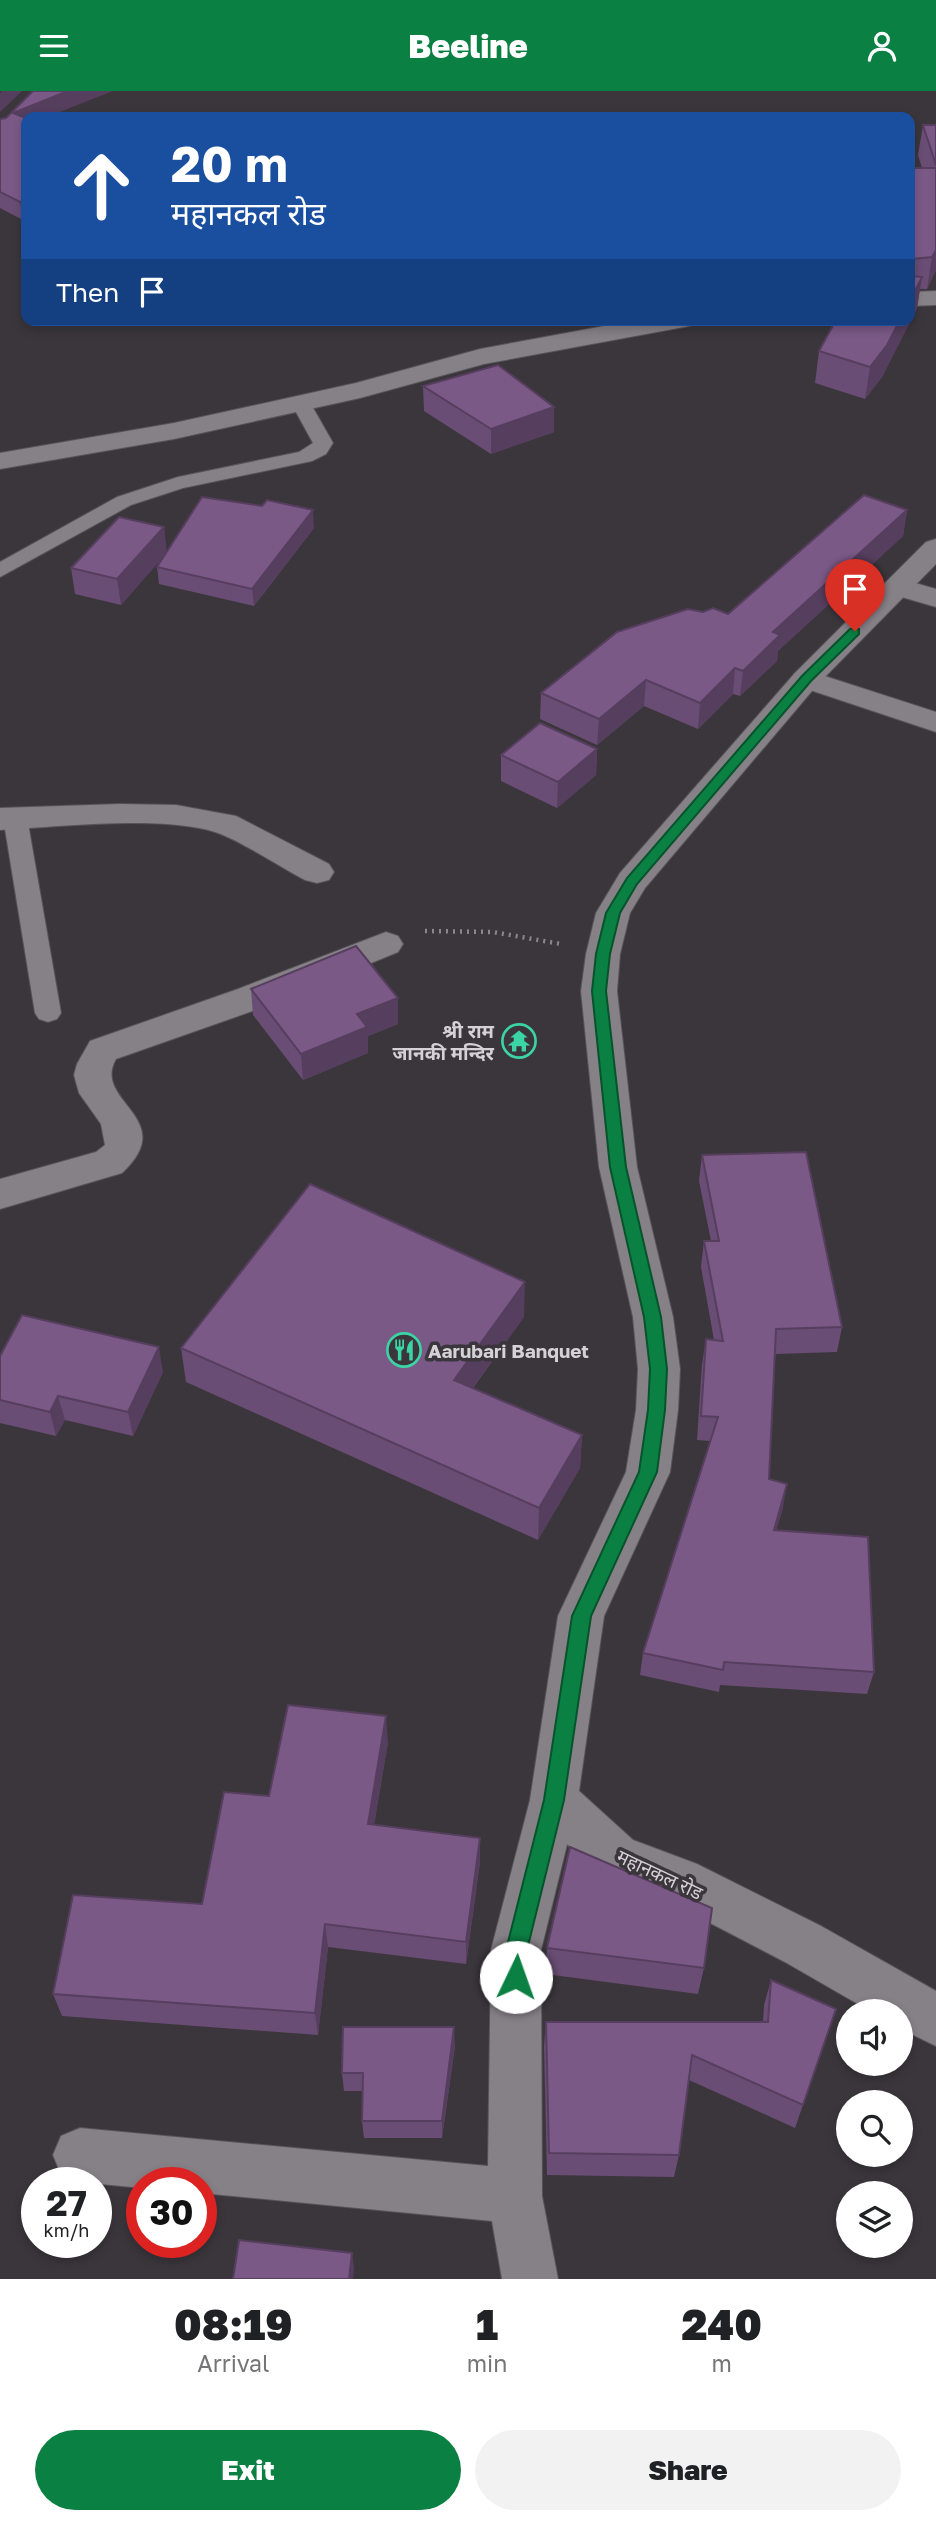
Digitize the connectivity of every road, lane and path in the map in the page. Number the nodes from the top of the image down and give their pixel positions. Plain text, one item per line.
1 (936, 298) edge
2 (915, 299) edge
3 (648, 326) edge
4 (301, 403) junction
5 (0, 461) edge
6 (936, 548) edge
7 (0, 571) edge
8 (898, 587) junction
9 (936, 598) edge
10 (806, 678) junction
11 (936, 722) edge
12 (9, 818) edge
13 (317, 872) dead end
14 (386, 944) joint
15 (603, 954) junction
16 (48, 1013) dead end
17 (0, 1194) edge
18 (554, 1800) junction
19 (936, 2019) edge
20 (79, 2155) dead end
21 (514, 2196) junction
22 (530, 2279) edge

1 - 2 street
3 - 4 street
4 - 5 street
4 - 7 lane
6 - 8 street
8 - 9 street
8 - 10 street
10 - 11 street
10 - 15 street
12 - 13 street
12 - 16 lane
14 - 15 path
14 - 17 street
15 - 18 street
18 - 19 street, महानकल रोड
18 - 21 street
20 - 21 street
21 - 22 street

